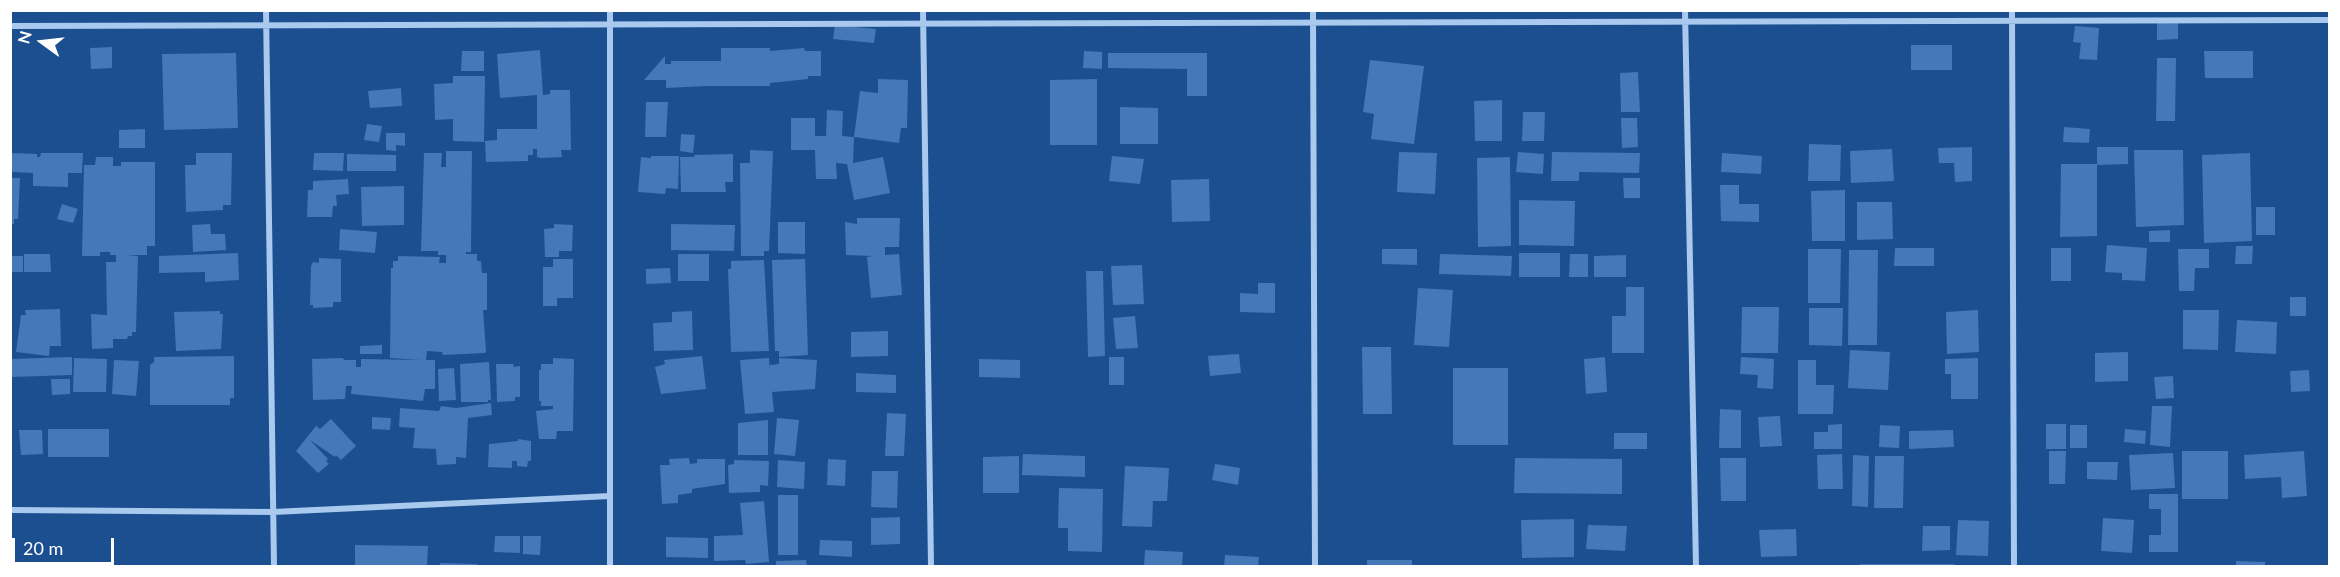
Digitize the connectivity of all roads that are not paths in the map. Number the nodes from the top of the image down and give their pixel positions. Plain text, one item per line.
1 (266, 10) edge
2 (610, 10) edge
3 (923, 10) edge
4 (1313, 10) edge
5 (1685, 10) edge
6 (2012, 10) edge
7 (2012, 20) junction
8 (2330, 20) edge
9 (1685, 22) junction
10 (1314, 23) junction
11 (610, 24) junction
12 (923, 24) junction
13 (10, 26) edge
14 (266, 26) junction
15 (610, 496) junction
16 (10, 510) edge
17 (273, 512) junction
18 (274, 567) edge
19 (610, 567) edge
20 (930, 567) edge
21 (1315, 567) edge
22 (1696, 567) edge
23 (2014, 567) edge

1 - 14 street
2 - 11 street
3 - 12 street
4 - 10 street
5 - 9 street
6 - 7 street
7 - 8 street
7 - 9 street
7 - 23 street
9 - 10 street
9 - 22 street
10 - 12 street
10 - 21 street
11 - 12 street
11 - 14 street
11 - 15 street
12 - 20 street
13 - 14 street
14 - 17 street
15 - 17 street
15 - 19 street
16 - 17 street
17 - 18 street

